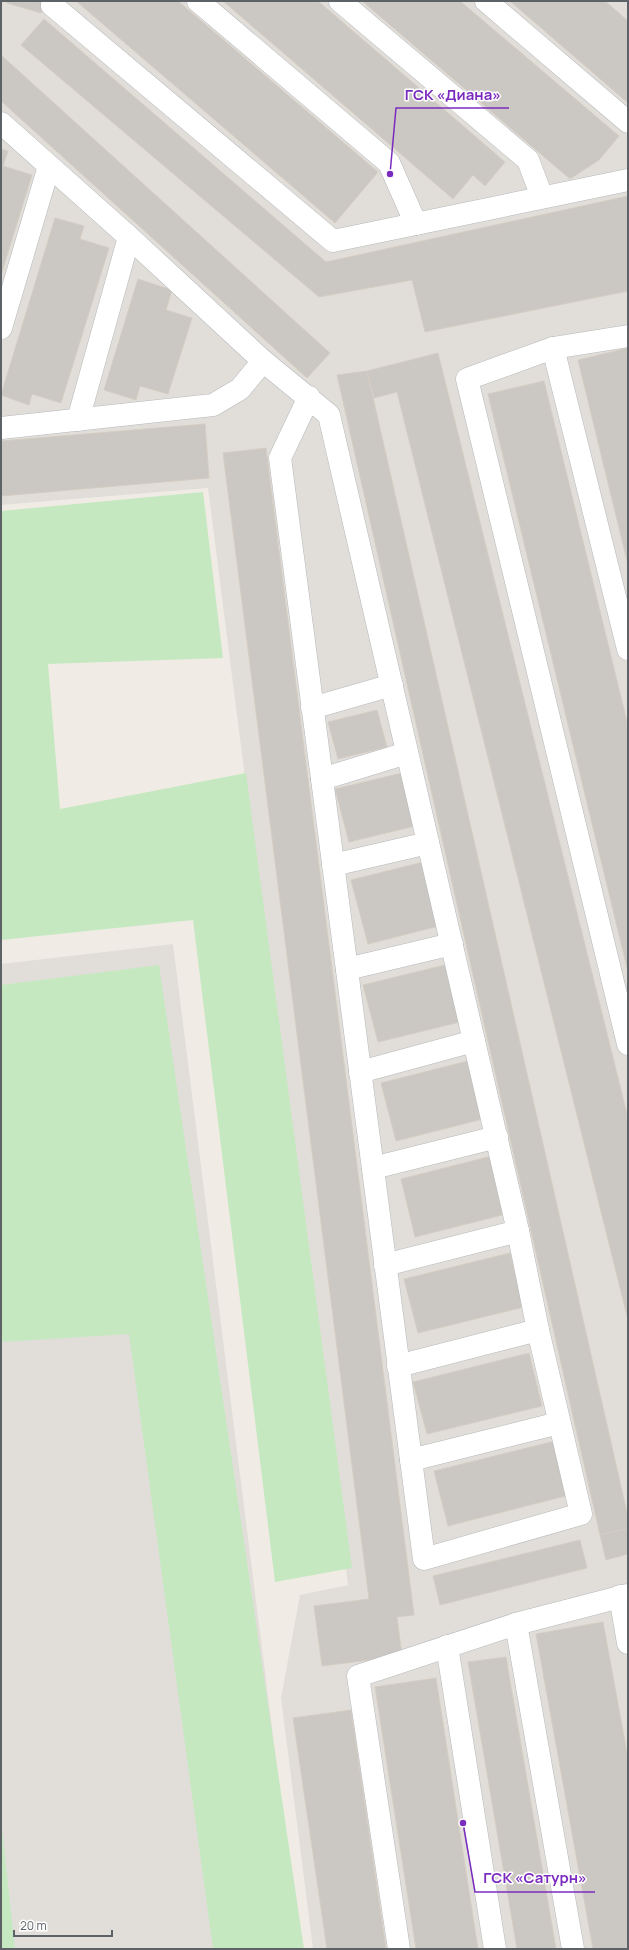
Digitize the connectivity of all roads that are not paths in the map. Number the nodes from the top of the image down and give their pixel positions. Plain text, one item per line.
1 (53, 1) edge
2 (198, 1) edge
3 (340, 1) edge
4 (486, 1) edge
5 (628, 122) edge
6 (1, 123) edge
7 (49, 166) junction
8 (628, 180) edge
9 (542, 197) junction
10 (416, 224) junction
11 (129, 237) junction
12 (1, 328) edge
13 (628, 336) edge
14 (553, 348) junction
15 (263, 361) junction
16 (309, 397) junction
17 (78, 420) junction
18 (1, 428) edge
19 (628, 649) edge
20 (392, 685) junction
21 (312, 708) junction
22 (407, 753) junction
23 (322, 779) junction
24 (428, 843) junction
25 (333, 865) junction
26 (452, 944) junction
27 (347, 969) junction
28 (474, 1041) junction
29 (628, 1044) edge
30 (360, 1072) junction
31 (497, 1137) junction
32 (373, 1168) junction
33 (518, 1232) junction
34 (385, 1265) junction
35 (538, 1330) junction
36 (398, 1366) junction
37 (559, 1423) junction
38 (411, 1460) junction
39 (624, 1596) edge
40 (516, 1624) junction
41 (628, 1643) edge
42 (447, 1646) junction
43 (399, 1949) edge
44 (495, 1949) edge
45 (573, 1949) edge

1 - 10 lane
2 - 10 lane
3 - 9 lane
4 - 5 lane
6 - 7 lane
7 - 11 lane
7 - 12 lane
8 - 9 lane
9 - 10 lane
11 - 15 lane
11 - 17 lane
13 - 14 lane
14 - 19 lane
14 - 29 lane
15 - 16 lane
15 - 17 lane
16 - 20 lane
16 - 21 lane
17 - 18 lane
20 - 21 lane
20 - 22 lane
21 - 23 lane
22 - 23 lane
22 - 24 lane
23 - 25 lane
24 - 25 lane
24 - 26 lane
25 - 27 lane
26 - 27 lane
26 - 28 lane
27 - 30 lane
28 - 30 lane
28 - 31 lane
30 - 32 lane
31 - 32 lane
31 - 33 lane
32 - 34 lane
33 - 34 lane
33 - 35 lane
34 - 36 lane
35 - 36 lane
35 - 37 lane
36 - 38 lane
37 - 38 lane
37 - 38 lane
39 - 40 lane
39 - 41 lane
40 - 42 lane
40 - 45 lane
42 - 43 lane
42 - 44 lane

